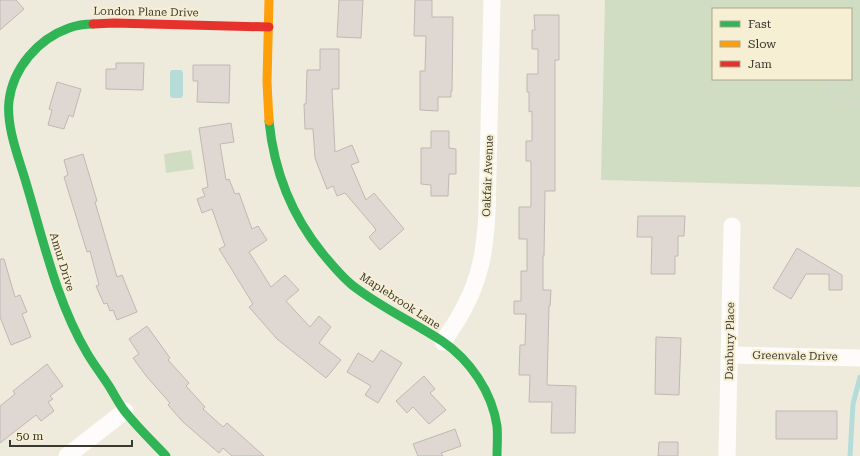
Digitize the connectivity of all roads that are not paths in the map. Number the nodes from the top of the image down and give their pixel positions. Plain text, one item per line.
1 (270, 0) edge
2 (492, 0) edge
3 (269, 27) junction
4 (31, 52) joint
5 (732, 226) dead end
6 (443, 342) junction
7 (730, 355) junction
8 (860, 358) edge
9 (125, 410) junction
10 (67, 456) edge
11 (166, 456) edge
12 (497, 456) edge
13 (727, 456) edge

1 - 3 street, Maplebrook Lane
2 - 6 street, Oakfair Avenue
3 - 4 street, London Plane Drive
3 - 6 street, Maplebrook Lane
4 - 9 street, Amur Drive
5 - 7 street, Danbury Place
6 - 12 street, Maplebrook Lane
7 - 8 street, Greenvale Drive
7 - 13 street, Danbury Place
9 - 10 street
9 - 11 street, Amur Drive

